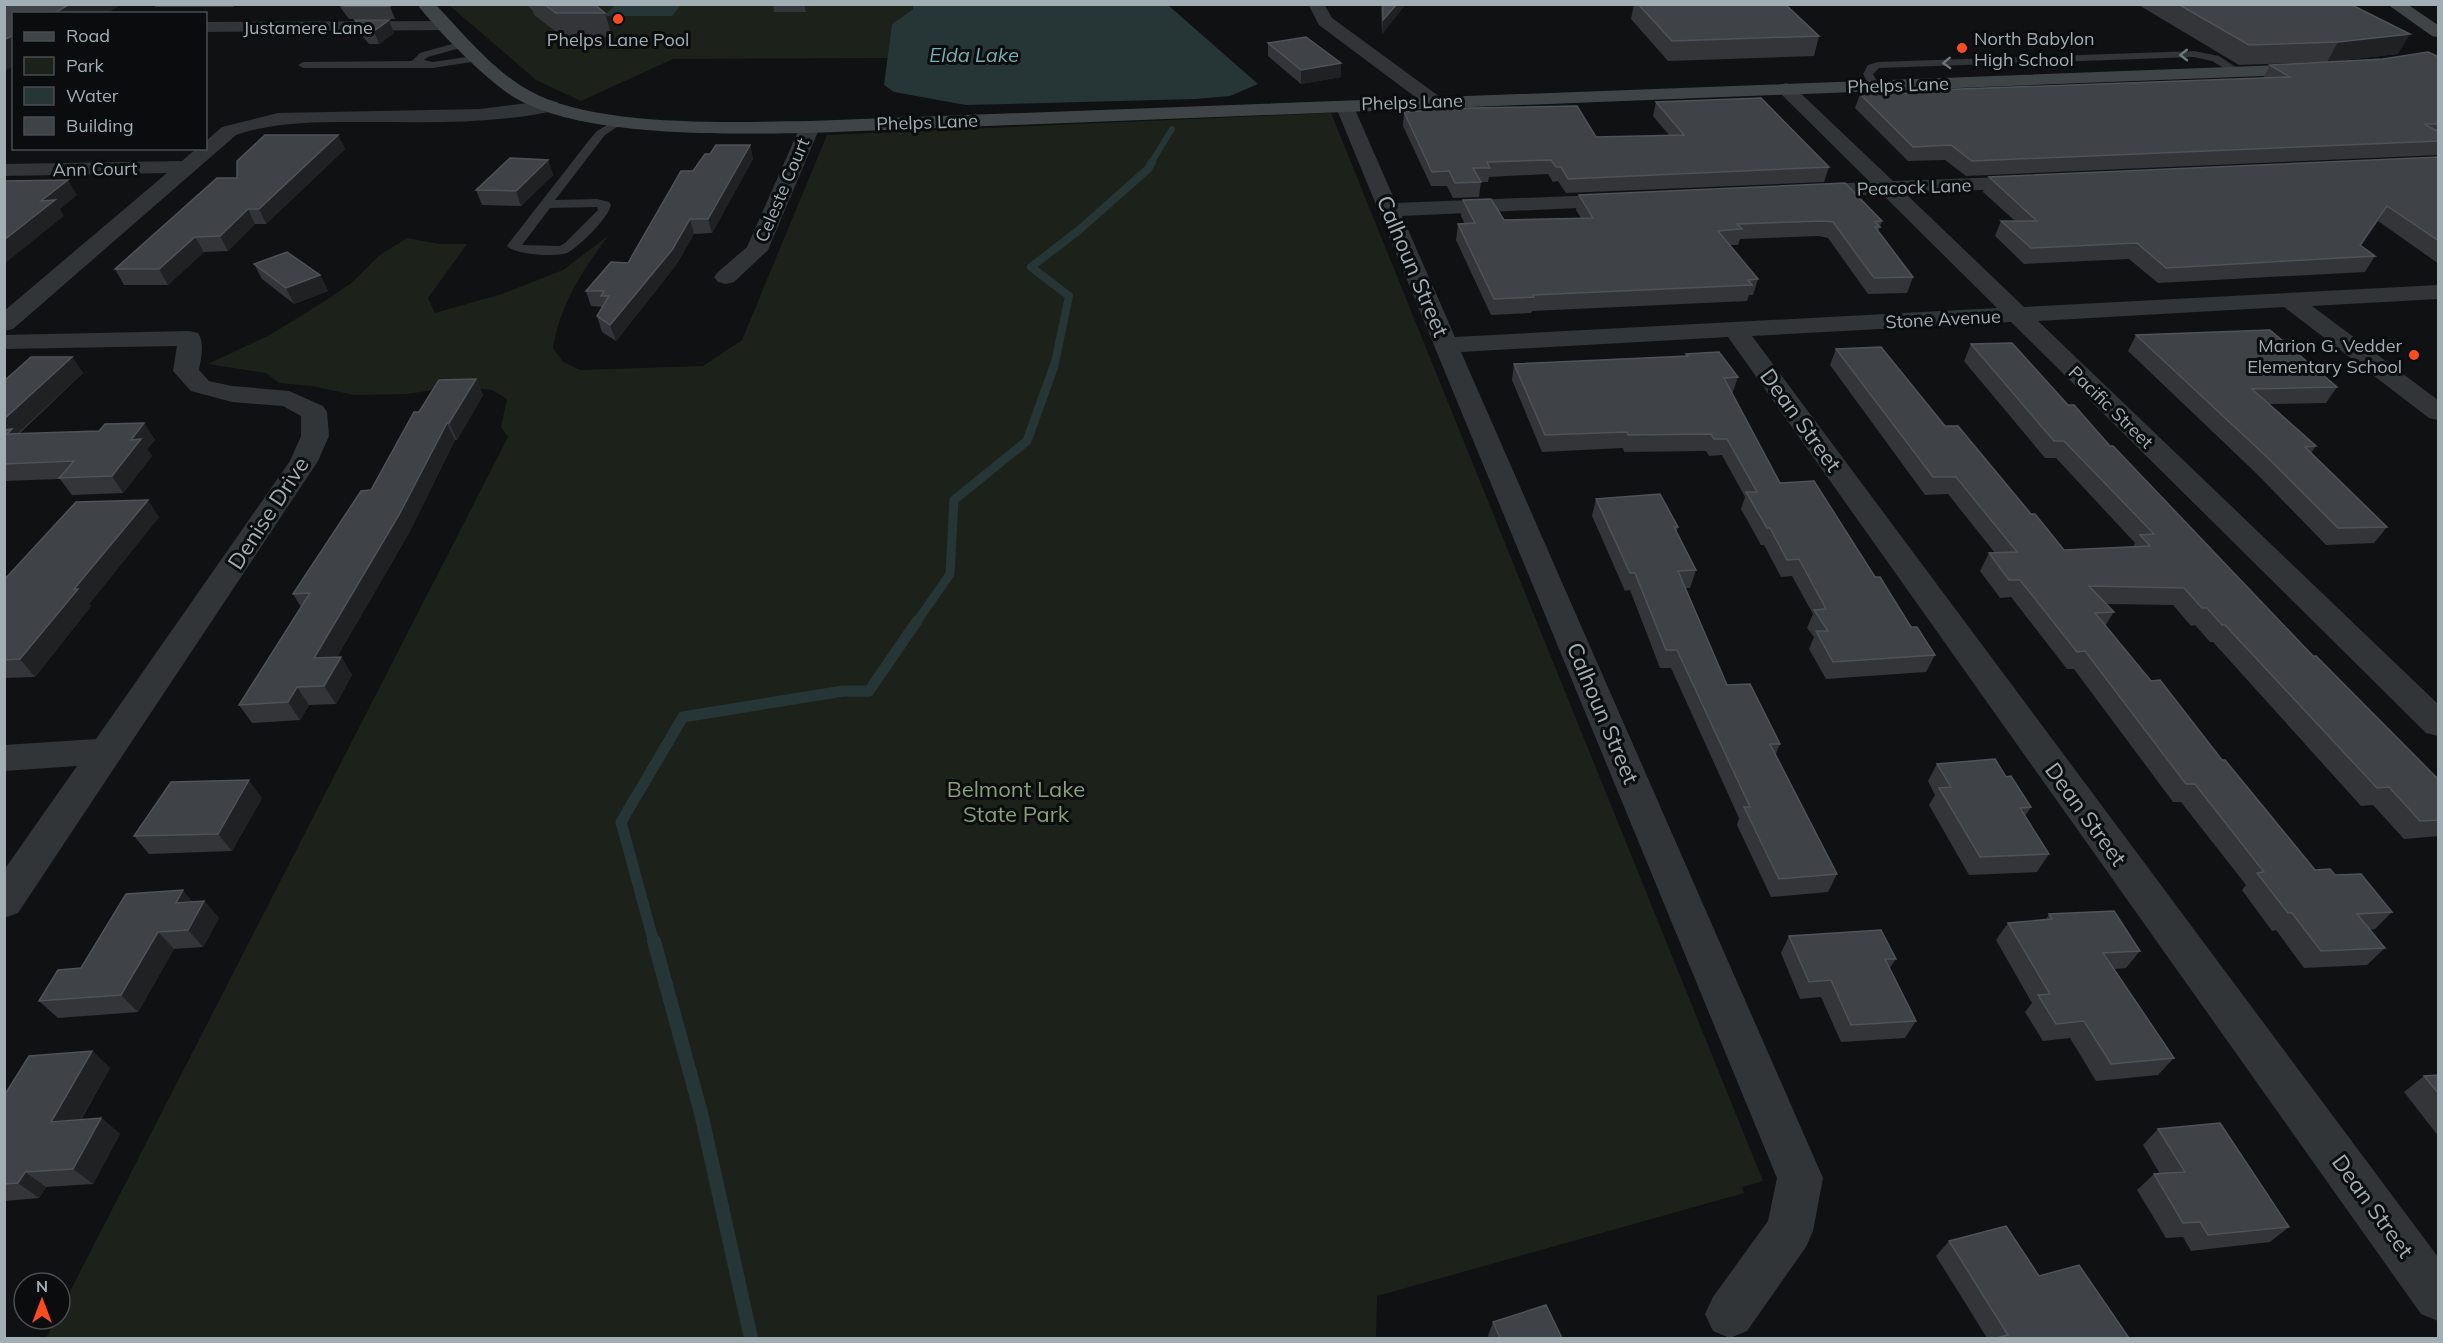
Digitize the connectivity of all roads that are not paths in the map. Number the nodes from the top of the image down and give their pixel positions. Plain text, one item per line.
1 (425, 4) edge
2 (1316, 4) edge
3 (2396, 4) edge
4 (446, 26) junction
5 (207, 27) edge
6 (2439, 32) edge
7 (463, 44) junction
8 (480, 58) junction
9 (303, 64) dead end
10 (420, 64) junction
11 (2327, 69) edge
12 (1786, 89) junction
13 (1433, 101) junction
14 (1344, 105) junction
15 (550, 106) junction
16 (619, 121) junction
17 (810, 127) junction
18 (207, 150) edge
19 (207, 150) edge
20 (186, 167) junction
21 (4, 171) edge
22 (2055, 181) edge
23 (1887, 188) junction
24 (1780, 193) edge
25 (1638, 199) edge
26 (548, 204) junction
27 (1389, 210) junction
28 (726, 277) dead end
29 (2439, 292) edge
30 (2289, 300) junction
31 (2016, 315) junction
32 (4, 324) edge
33 (1736, 330) junction
34 (4, 342) edge
35 (1447, 345) junction
36 (2439, 412) edge
37 (2439, 724) edge
38 (107, 751) junction
39 (4, 758) edge
40 (4, 902) edge
41 (2439, 1297) edge
42 (1730, 1314) dead end

1 - 4 street, Phelps Lane
2 - 13 street
3 - 6 street
4 - 5 street, Justamere Lane
4 - 7 street, Phelps Lane
7 - 8 street, Phelps Lane
7 - 10 lane
8 - 10 lane
8 - 15 street, Phelps Lane
9 - 10 lane
11 - 12 street, Phelps Lane
12 - 13 street, Phelps Lane
12 - 23 street, Pacific Street
13 - 14 street, Phelps Lane
14 - 17 street, Phelps Lane
14 - 27 street, Calhoun Street
15 - 16 street, Phelps Lane
15 - 18 street
16 - 17 street, Phelps Lane
16 - 26 lane
17 - 28 street, Celeste Court
19 - 20 street
20 - 21 street, Ann Court
20 - 32 street
22 - 23 street, Peacock Lane
23 - 24 street, Peacock Lane
23 - 31 street, Pacific Street
25 - 27 street
26 - 26 lane
27 - 35 street, Calhoun Street
29 - 30 street, Stone Avenue
30 - 31 street, Stone Avenue
30 - 36 street
31 - 33 street, Stone Avenue
31 - 37 street, Pacific Street
33 - 35 street, Stone Avenue
33 - 41 street, Dean Street
34 - 38 street, Denise Drive
35 - 42 street, Calhoun Street
38 - 39 street
38 - 40 street, Denise Drive

